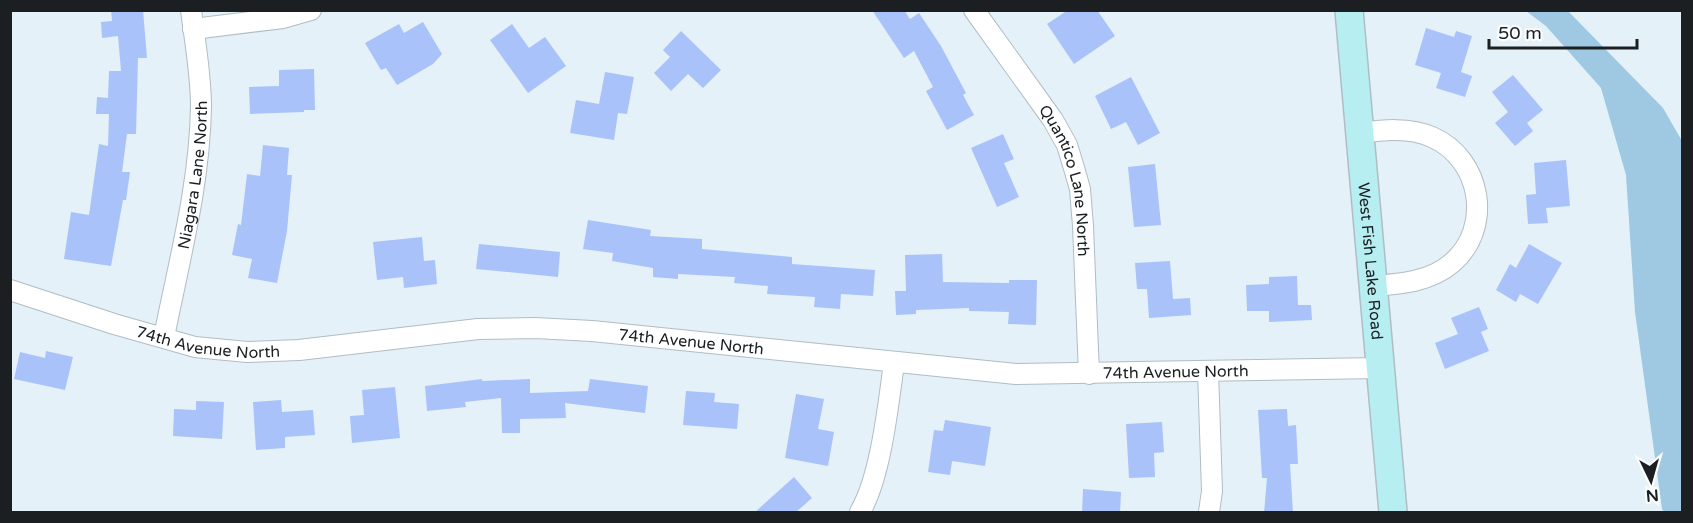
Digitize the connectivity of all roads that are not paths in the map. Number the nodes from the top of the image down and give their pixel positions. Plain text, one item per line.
1 (312, 10) edge
2 (974, 10) edge
3 (1349, 10) edge
4 (192, 20) edge
5 (1359, 133) junction
6 (1373, 286) junction
7 (10, 290) edge
8 (164, 337) junction
9 (894, 363) junction
10 (1380, 368) junction
11 (1208, 371) junction
12 (1089, 374) junction
13 (860, 513) edge
14 (1209, 513) edge
15 (1393, 513) edge

1 - 4 street
2 - 12 street, Quantico Lane North
3 - 5 street, West Fish Lake Road
4 - 8 street, Niagara Lane North
5 - 6 street, West Fish Lake Road
5 - 6 street
6 - 10 street, West Fish Lake Road
7 - 8 street, 74th Avenue North
8 - 9 street, 74th Avenue North
9 - 12 street, 74th Avenue North
9 - 13 street
10 - 11 street, 74th Avenue North
10 - 15 street, West Fish Lake Road
11 - 12 street, 74th Avenue North
11 - 14 street

